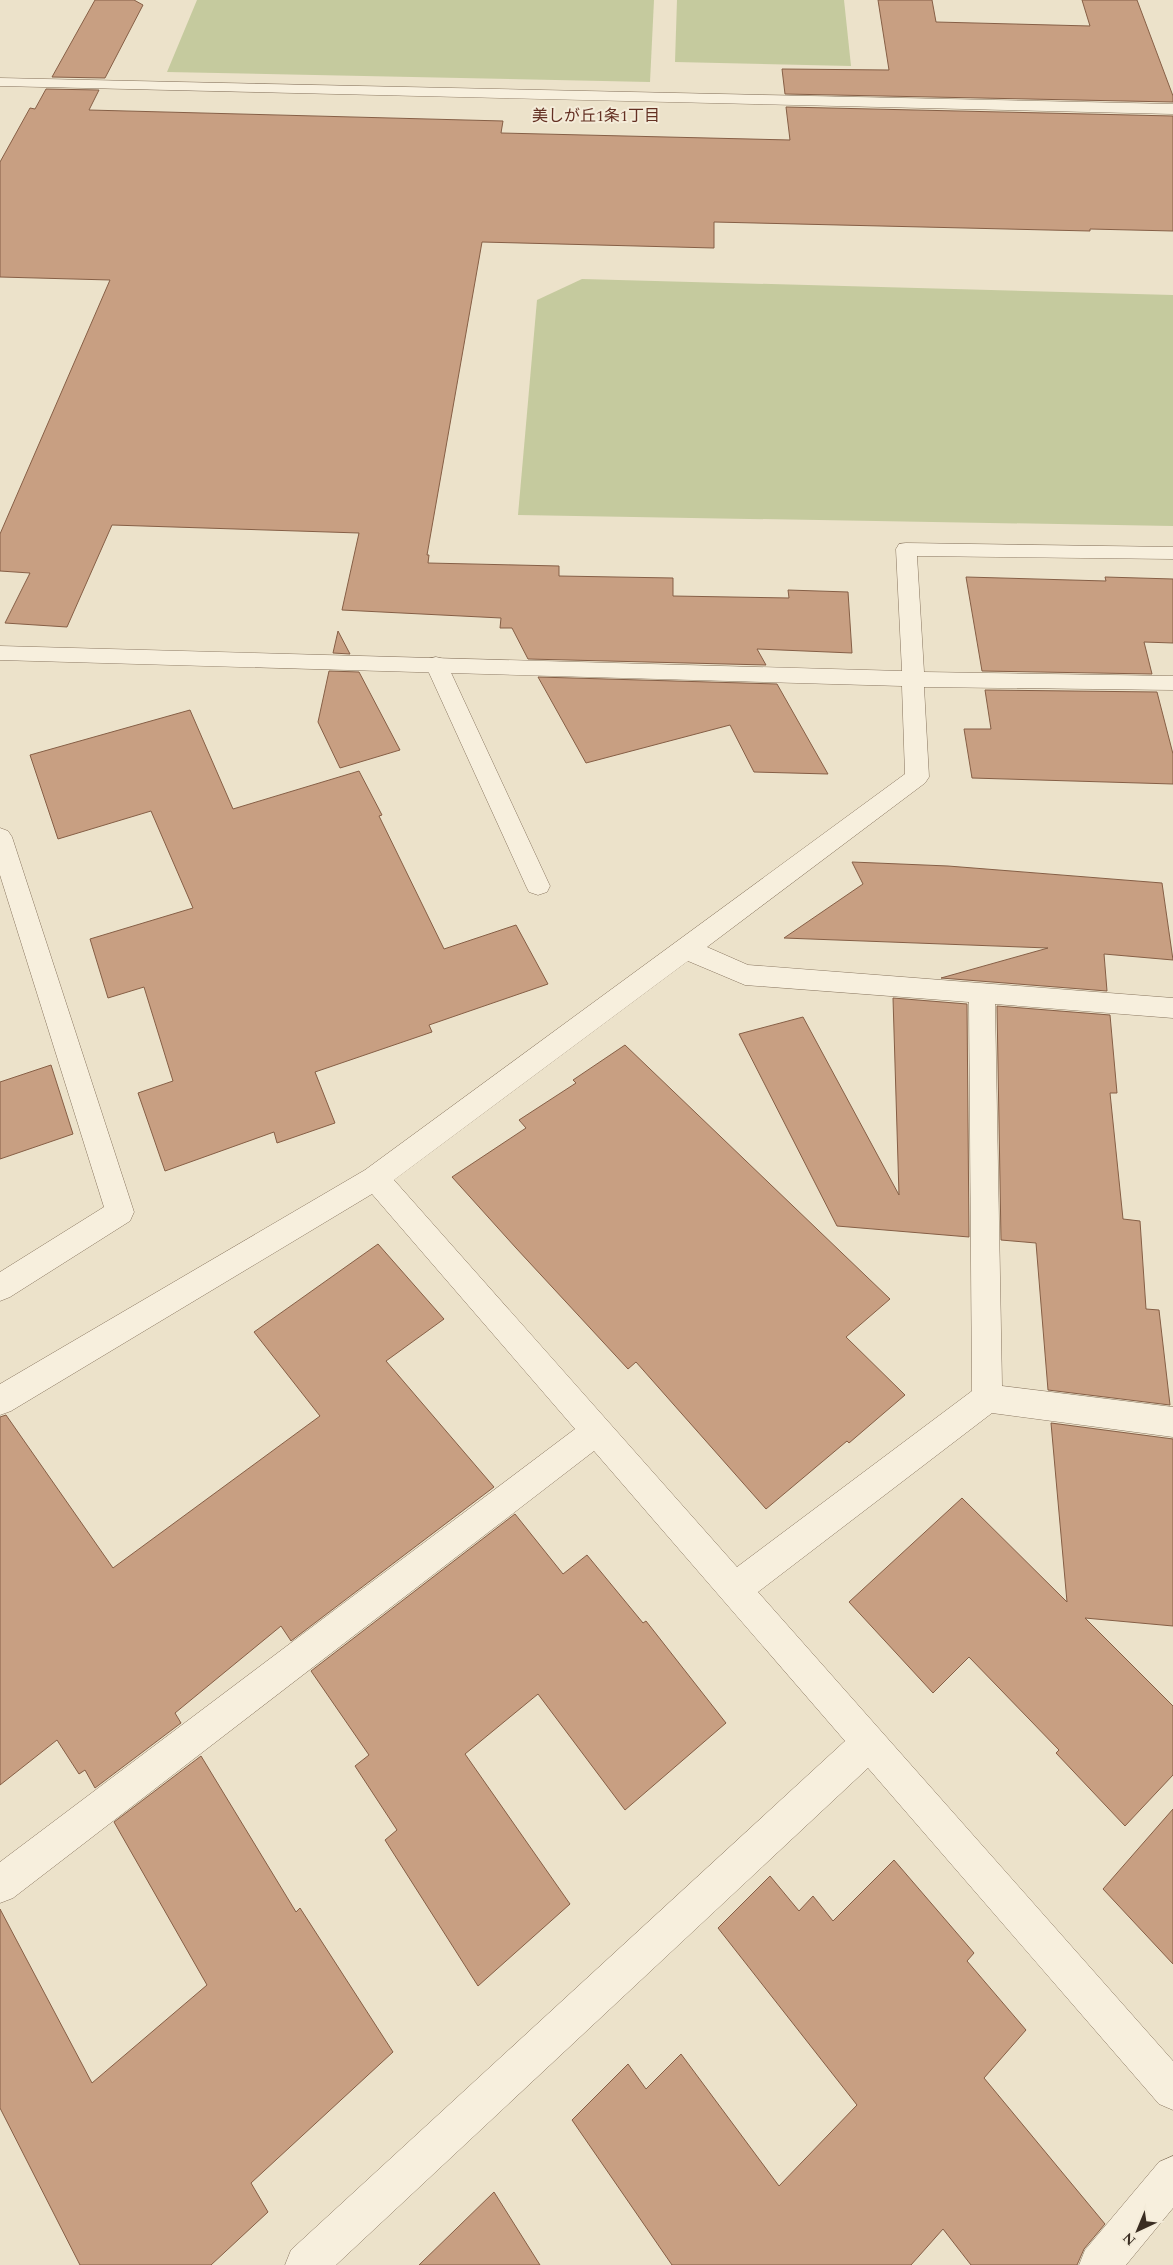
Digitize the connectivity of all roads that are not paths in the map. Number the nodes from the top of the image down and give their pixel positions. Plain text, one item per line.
1 (0, 82) edge
2 (1173, 109) edge
3 (1173, 553) edge
4 (0, 652) edge
5 (436, 664) junction
6 (913, 679) junction
7 (1173, 683) edge
8 (0, 837) edge
9 (538, 886) dead end
10 (686, 948) junction
11 (982, 994) junction
12 (1173, 1008) edge
13 (375, 1178) junction
14 (0, 1288) edge
15 (987, 1398) junction
16 (0, 1401) edge
17 (1173, 1422) edge
18 (595, 1432) junction
19 (735, 1589) junction
20 (869, 1743) junction
21 (0, 1886) edge
22 (1173, 2090) edge
23 (1173, 2176) edge
24 (306, 2265) edge
25 (1100, 2265) edge

1 - 2 street
3 - 6 street
4 - 5 street
5 - 6 street
5 - 9 street
6 - 7 street
6 - 10 street
8 - 14 street
10 - 11 street
10 - 13 street
11 - 12 street
11 - 15 street
13 - 16 street
13 - 18 street
15 - 17 street
15 - 19 street
18 - 19 street
18 - 21 street
19 - 20 street
20 - 22 street
20 - 24 street
23 - 25 street

